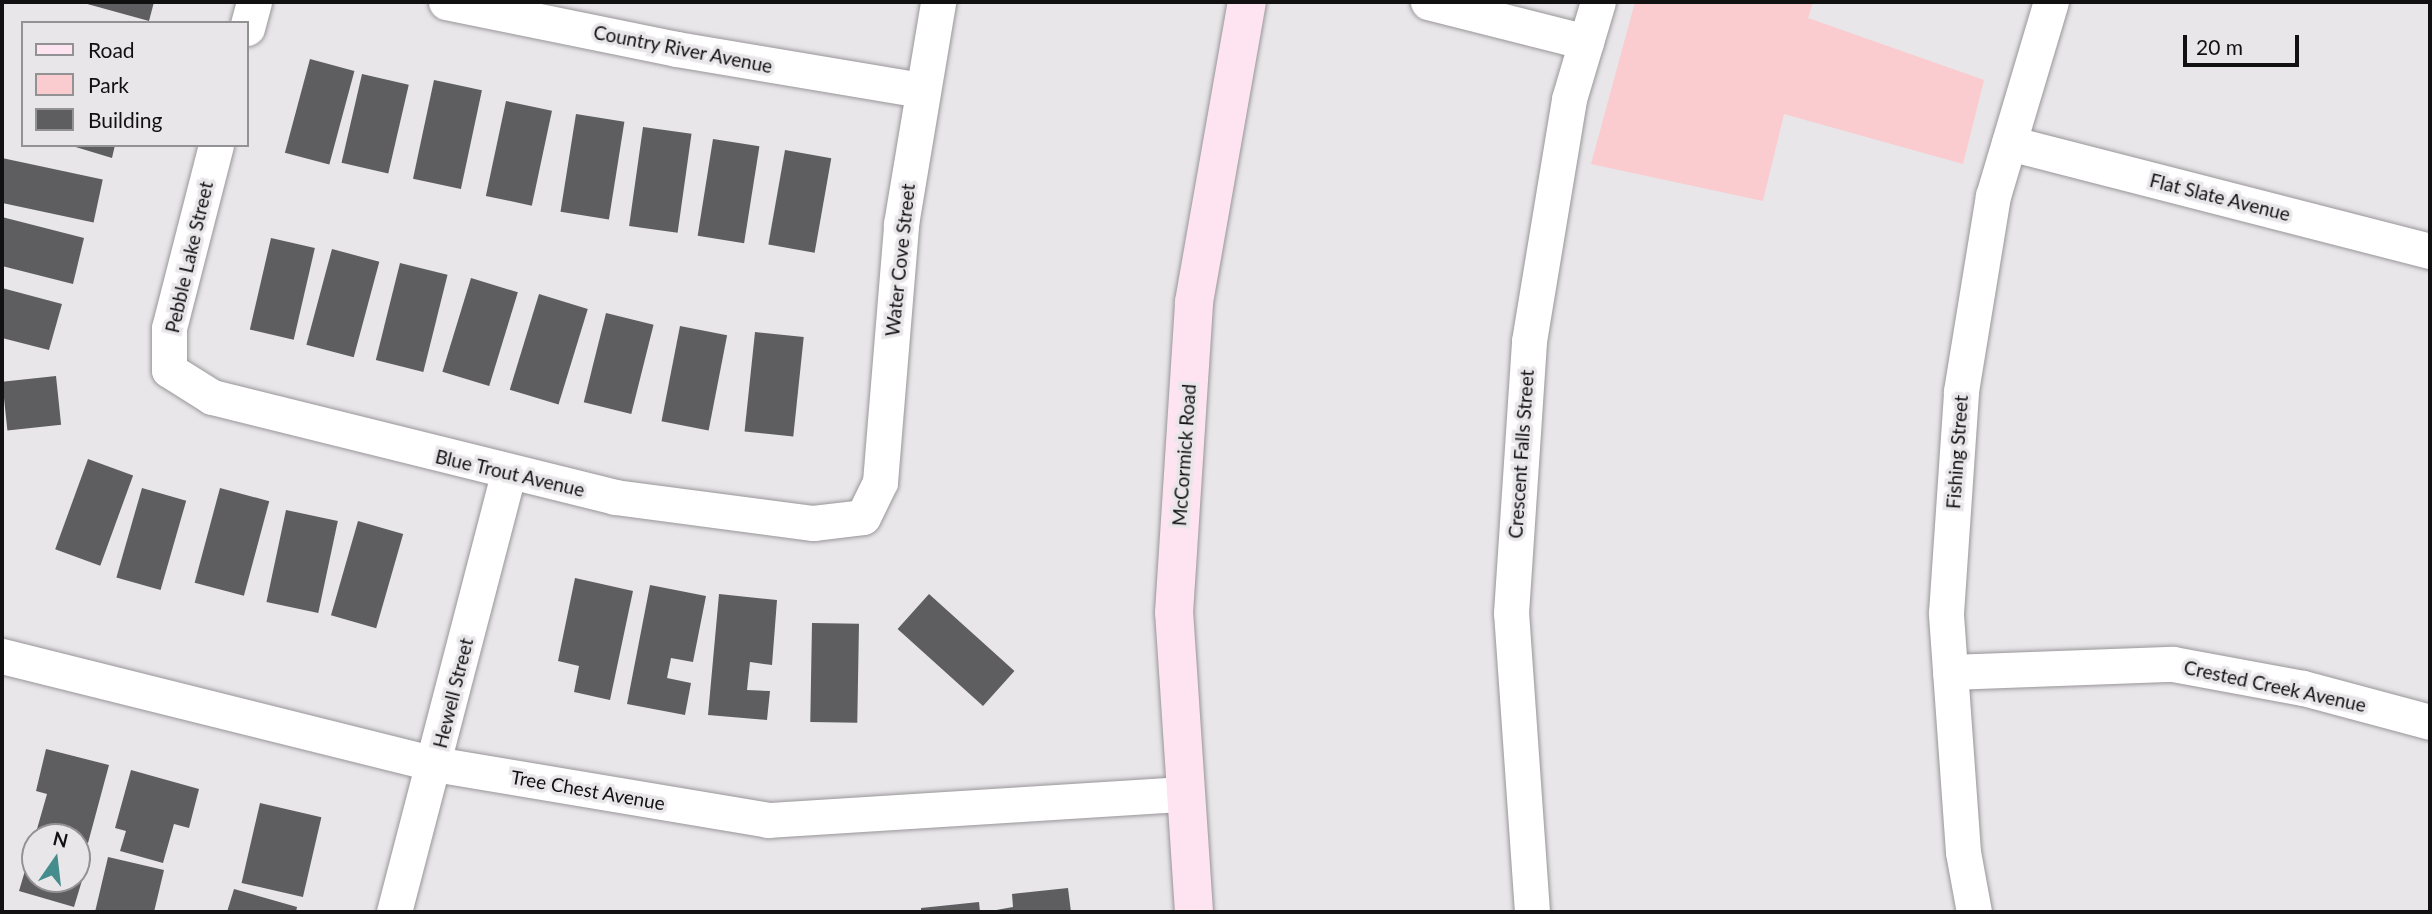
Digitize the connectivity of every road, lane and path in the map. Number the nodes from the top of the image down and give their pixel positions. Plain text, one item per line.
1 (254, 2) edge
2 (446, 2) edge
3 (938, 2) edge
4 (1247, 2) edge
5 (1428, 2) edge
6 (1598, 2) edge
7 (2051, 2) edge
8 (248, 24) edge
9 (1586, 42) junction
10 (922, 90) junction
11 (2009, 143) junction
12 (215, 147) edge
13 (2430, 251) edge
14 (170, 370) joint
15 (509, 472) junction
16 (863, 517) joint
17 (2, 656) edge
18 (1950, 672) junction
19 (2430, 722) edge
20 (434, 764) junction
21 (1186, 794) junction
22 (394, 912) edge
23 (1194, 912) edge
24 (1532, 912) edge
25 (1974, 912) edge

1 - 8 street
2 - 10 street, Country River Avenue
3 - 10 street, Water Cove Street
4 - 21 street, McCormick Road
5 - 9 street
6 - 9 street, Crescent Falls Street
7 - 11 street, Fishing Street
9 - 24 street, Crescent Falls Street
10 - 16 street, Water Cove Street
11 - 13 street, Flat Slate Avenue
11 - 18 street, Fishing Street
12 - 14 street, Pebble Lake Street
14 - 15 street, Blue Trout Avenue
15 - 16 street, Blue Trout Avenue
15 - 20 street, Hewell Street
17 - 20 street, Tree Chest Avenue
18 - 19 street, Crested Creek Avenue
18 - 25 street, Fishing Street
20 - 21 street, Tree Chest Avenue
20 - 22 street, Hewell Street
21 - 23 street, McCormick Road

